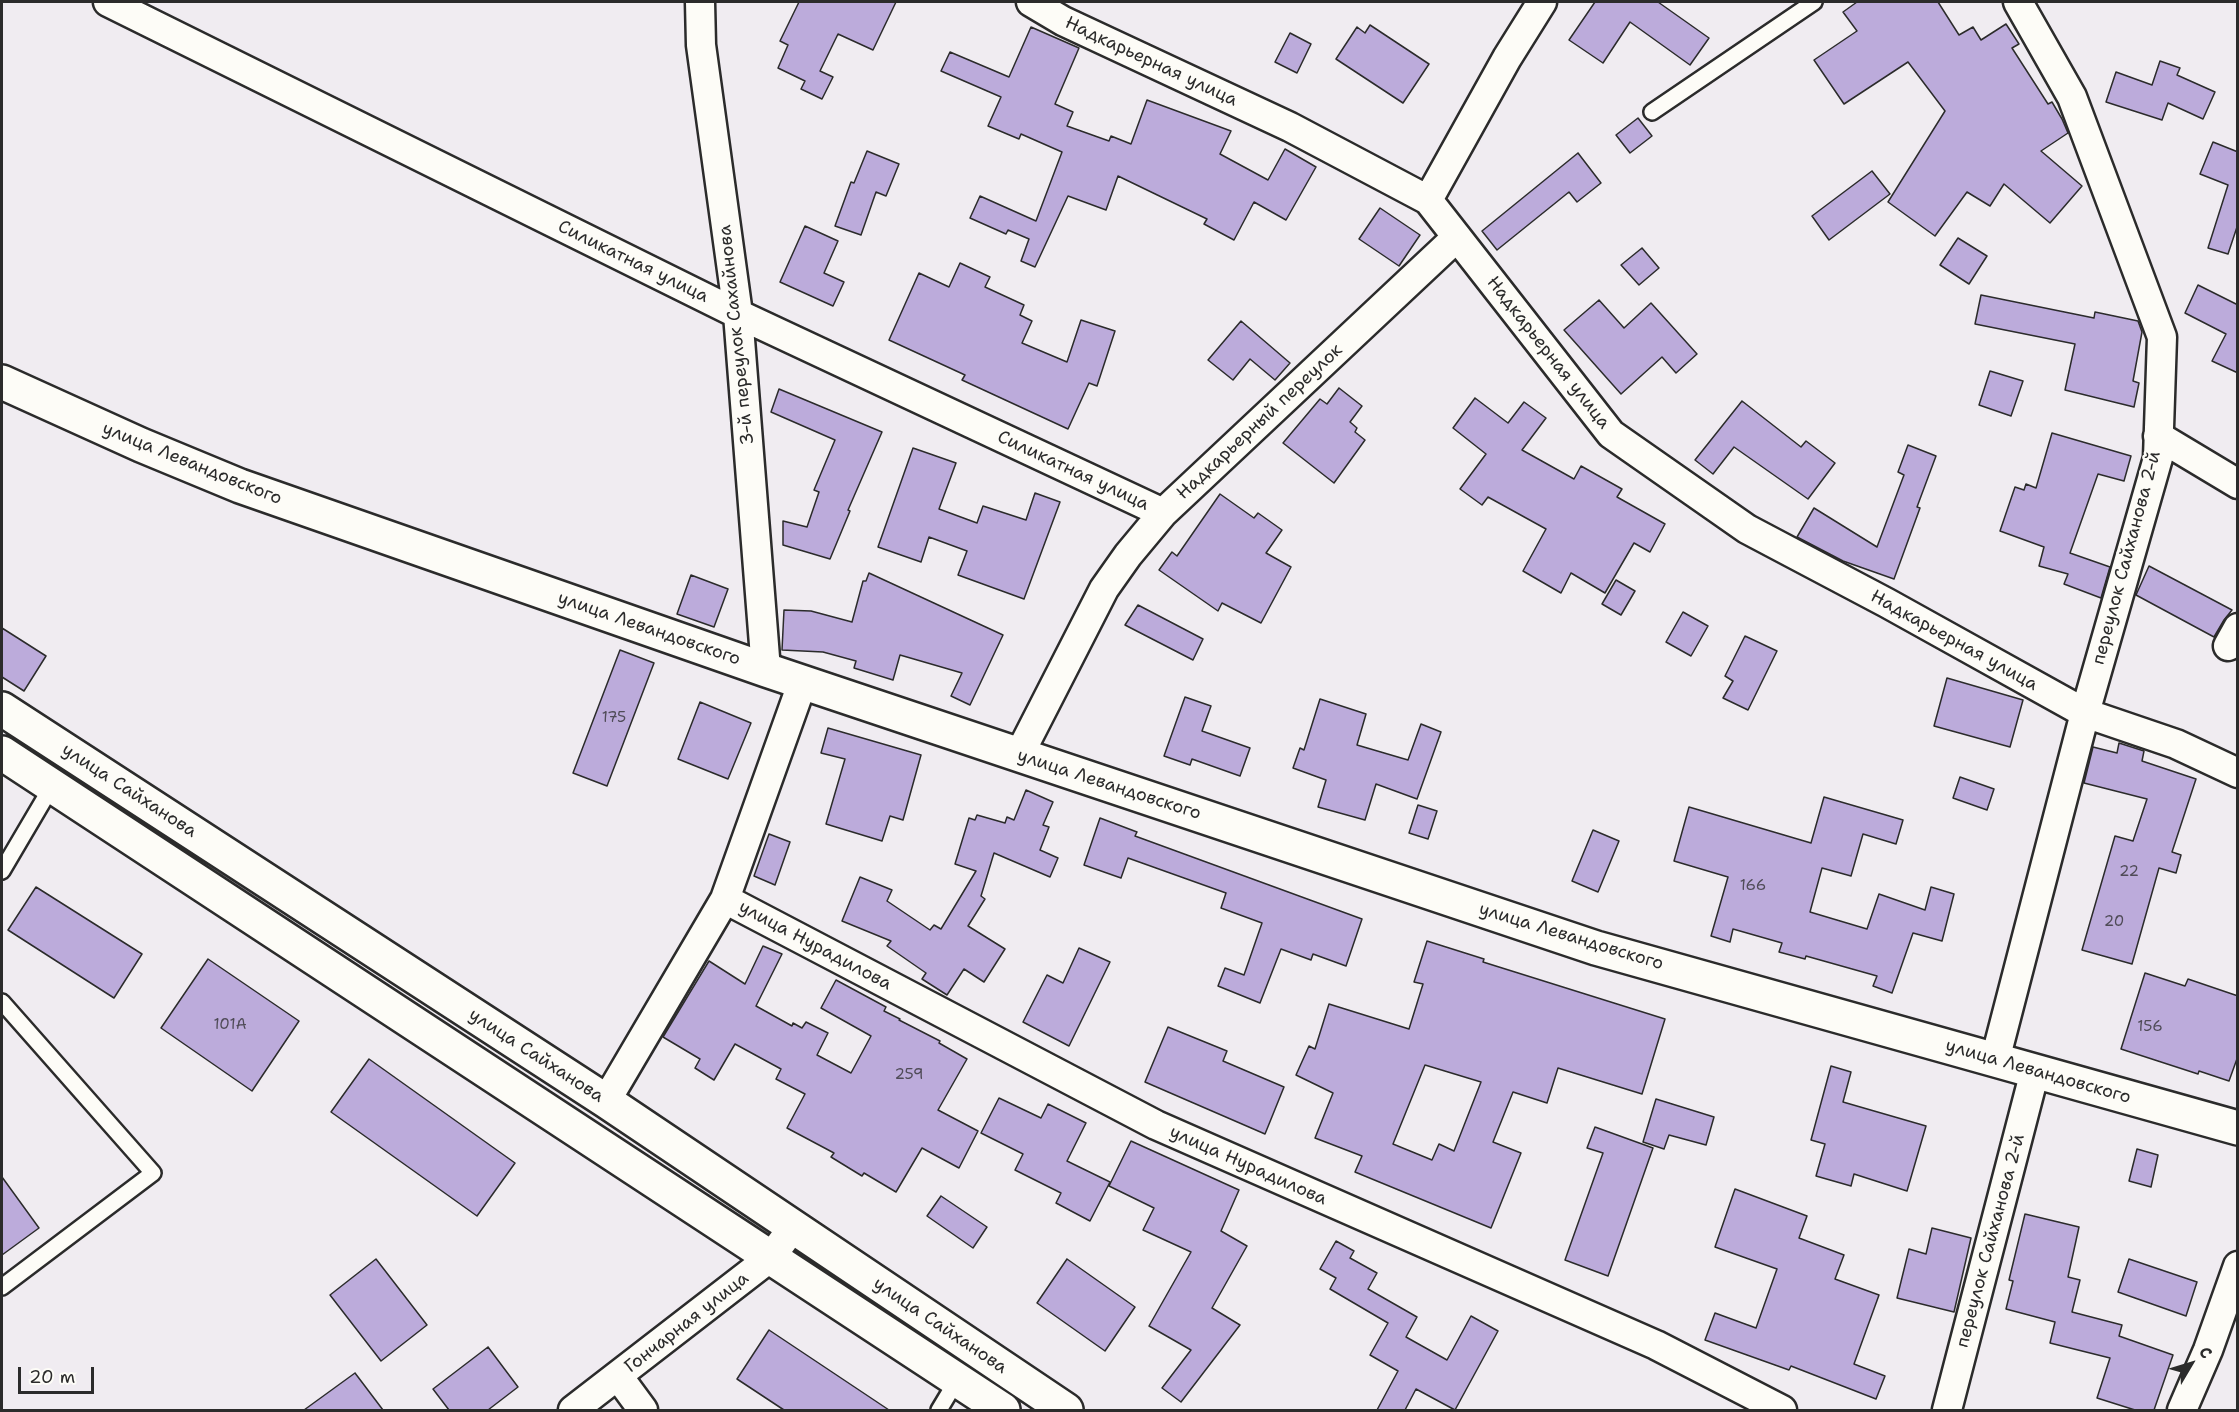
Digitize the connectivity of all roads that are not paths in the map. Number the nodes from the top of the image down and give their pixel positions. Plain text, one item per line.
1 (108, 2) edge
2 (700, 2) edge
3 (1031, 2) edge
4 (1542, 2) edge
5 (1814, 2) edge
6 (2018, 2) edge
7 (1652, 112) dead end
8 (1428, 200) junction
9 (1457, 237) junction
10 (738, 314) junction
11 (2, 382) edge
12 (2158, 436) junction
13 (2238, 484) edge
14 (1163, 513) junction
15 (766, 670) junction
16 (803, 681) junction
17 (2, 709) edge
18 (2085, 713) junction
19 (2, 753) edge
20 (1019, 755) junction
21 (2238, 773) edge
22 (52, 786) junction
23 (2, 871) edge
24 (725, 899) junction
25 (2, 1002) edge
26 (1995, 1060) junction
27 (2035, 1071) junction
28 (606, 1101) junction
29 (2238, 1128) edge
30 (793, 1227) junction
31 (771, 1257) junction
32 (2238, 1266) edge
33 (2, 1287) edge
34 (618, 1377) junction
35 (957, 1380) junction
36 (573, 1410) edge
37 (643, 1410) edge
38 (939, 1410) edge
39 (1003, 1410) edge
40 (1066, 1410) edge
41 (1782, 1410) edge
42 (1947, 1410) edge
43 (2182, 1410) edge

1 - 10 street, Силикатная улица
2 - 10 street, 3-й переулок Сахайнова
3 - 8 street, Надкарьерная улица
4 - 8 street
5 - 7 lane
6 - 12 street, переулок Сайханова 2-й
8 - 9 street, Надкарьерная улица
9 - 14 street, Надкарьерный переулок
9 - 18 street, Надкарьерная улица
10 - 14 street, Силикатная улица
10 - 15 street, 3-й переулок Сахайнова
11 - 15 main road, улица Левандовского
12 - 13 street
12 - 18 street, переулок Сайханова 2-й
14 - 20 street, Надкарьерный переулок
15 - 16 main road, улица Левандовского
16 - 20 main road, улица Левандовского
16 - 24 street
17 - 28 main road, улица Сайханова
18 - 21 street, Надкарьерная улица
18 - 26 street, переулок Сайханова 2-й
19 - 22 main road, улица Сайханова
20 - 26 main road, улица Левандовского
22 - 23 lane
22 - 31 main road, улица Сайханова
24 - 28 street
24 - 41 street, улица Нурадилова
25 - 33 lane
26 - 27 main road, улица Левандовского
27 - 29 main road, улица Левандовского
27 - 42 street, переулок Сайханова 2-й
28 - 30 main road, улица Сайханова
30 - 31 street, Гончарная улица
30 - 40 main road, улица Сайханова
31 - 34 street, Гончарная улица
31 - 35 main road, улица Сайханова
32 - 43 street
34 - 36 street, Гончарная улица
34 - 37 street
35 - 38 lane
35 - 39 main road, улица Сайханова

